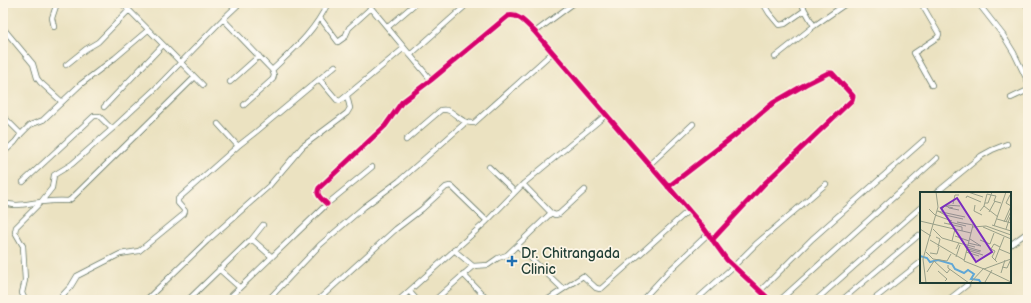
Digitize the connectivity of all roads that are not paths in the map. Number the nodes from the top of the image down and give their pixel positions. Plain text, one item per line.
1 (57, 3) edge
2 (121, 3) edge
3 (240, 3) edge
4 (328, 3) edge
5 (367, 3) edge
6 (416, 3) edge
7 (574, 3) edge
8 (763, 3) edge
9 (801, 3) edge
10 (847, 3) edge
11 (921, 3) edge
12 (978, 3) edge
13 (1025, 3) edge
14 (464, 7) dead end
15 (1028, 7) edge
16 (371, 8) junction
17 (129, 10) junction
18 (805, 10) junction
19 (223, 19) junction
20 (320, 19) junction
21 (814, 26) junction
22 (54, 27) dead end
23 (388, 27) junction
24 (3, 28) edge
25 (148, 30) junction
26 (535, 32) junction
27 (164, 45) junction
28 (404, 48) junction
29 (553, 52) junction
30 (410, 55) junction
31 (259, 56) junction
32 (775, 57) dead end
33 (181, 63) junction
34 (66, 65) dead end
35 (335, 66) dead end
36 (272, 70) junction
37 (195, 77) junction
38 (320, 80) junction
39 (431, 80) junction
40 (230, 82) dead end
41 (1028, 82) edge
42 (932, 85) dead end
43 (203, 86) dead end
44 (1028, 90) edge
45 (347, 96) junction
46 (1011, 98) dead end
47 (62, 102) junction
48 (244, 105) dead end
49 (104, 107) dead end
50 (606, 115) junction
51 (3, 116) edge
52 (465, 123) junction
53 (218, 124) dead end
54 (693, 124) dead end
55 (112, 129) junction
56 (21, 134) junction
57 (406, 140) dead end
58 (924, 140) dead end
59 (1007, 144) dead end
60 (238, 146) junction
61 (3, 152) edge
62 (937, 158) dead end
63 (649, 165) junction
64 (372, 167) dead end
65 (489, 167) dead end
66 (23, 182) dead end
67 (523, 184) junction
68 (826, 184) dead end
69 (668, 187) junction
70 (585, 190) dead end
71 (515, 192) junction
72 (937, 192) edge
73 (3, 202) edge
74 (41, 202) junction
75 (327, 204) junction
76 (920, 207) edge
77 (689, 210) junction
78 (551, 213) junction
79 (487, 220) junction
80 (263, 225) dead end
81 (1028, 232) edge
82 (708, 234) junction
83 (919, 235) dead end
84 (251, 240) junction
85 (712, 240) junction
86 (1011, 244) edge
87 (518, 246) junction
88 (454, 250) junction
89 (272, 257) junction
90 (920, 263) edge
91 (473, 266) junction
92 (734, 266) junction
93 (219, 269) junction
94 (463, 274) junction
95 (967, 285) dead end
96 (239, 287) junction
97 (562, 289) junction
98 (409, 291) junction
99 (760, 291) junction
100 (484, 295) junction
101 (550, 299) edge
102 (25, 300) edge
103 (58, 300) edge
104 (146, 300) edge
105 (188, 300) edge
106 (227, 300) edge
107 (268, 300) edge
108 (318, 300) edge
109 (399, 300) edge
110 (417, 300) edge
111 (435, 300) edge
112 (478, 300) edge
113 (488, 300) edge
114 (642, 300) edge
115 (696, 300) edge
116 (770, 300) edge
117 (780, 300) edge
118 (816, 300) edge
119 (842, 300) edge
120 (873, 300) edge
121 (948, 300) edge

1 - 22 street
2 - 17 street
3 - 19 street
4 - 20 street
5 - 16 street
6 - 23 street
7 - 26 street
8 - 18 street
9 - 18 street
10 - 21 street
11 - 42 street
12 - 41 street
13 - 15 street
14 - 30 street
16 - 20 street
16 - 23 street
17 - 25 street
17 - 34 street
18 - 21 street
19 - 31 street
19 - 33 street
20 - 36 street
21 - 32 street
23 - 28 street
24 - 47 street
25 - 27 street
25 - 47 street
26 - 29 street
26 - 39 street
27 - 33 street
27 - 49 street
28 - 30 street
28 - 45 street
29 - 50 street
29 - 52 street
30 - 39 street
31 - 36 street
31 - 40 street
33 - 37 street
33 - 55 street
35 - 38 street
36 - 48 street
37 - 43 street
37 - 74 street
38 - 45 street
38 - 60 street
39 - 75 street
44 - 46 street
45 - 104 street
47 - 56 street
50 - 63 street
50 - 67 street
51 - 56 street
52 - 57 street
52 - 107 street
53 - 60 street
54 - 63 street
55 - 66 street
55 - 74 street
56 - 61 street
58 - 99 street
59 - 72 street
60 - 103 street
62 - 117 street
63 - 69 street
64 - 75 street
65 - 71 street
67 - 71 street
67 - 78 street
68 - 92 street
69 - 77 street
69 - 85 street
70 - 78 street
71 - 79 street
73 - 74 street
74 - 102 street
75 - 89 street
76 - 118 street
77 - 82 street
77 - 97 street
78 - 87 street
79 - 88 street
79 - 108 street
80 - 84 street
81 - 86 street
82 - 85 street
82 - 114 street
83 - 119 street
84 - 89 street
84 - 93 street
85 - 92 street
87 - 91 street
87 - 97 street
88 - 91 street
88 - 98 street
89 - 96 street
90 - 120 street
91 - 94 street
92 - 99 street
92 - 115 street
93 - 96 street
93 - 105 street
94 - 100 street
94 - 111 street
95 - 121 street
96 - 106 street
97 - 101 street
98 - 109 street
98 - 110 street
99 - 116 street
100 - 112 street
100 - 113 street

